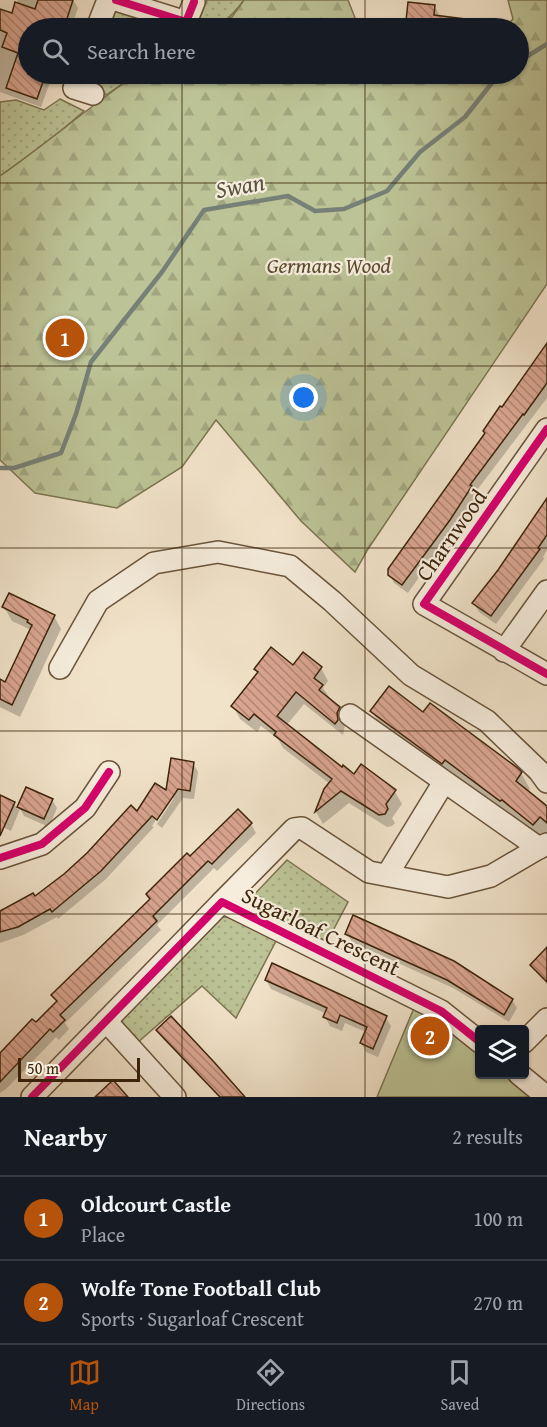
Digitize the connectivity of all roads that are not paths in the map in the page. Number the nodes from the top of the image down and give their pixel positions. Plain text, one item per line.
1 (108, 0) edge
2 (116, 0) edge
3 (194, 2) dead end
4 (101, 18) edge
5 (173, 18) edge
6 (188, 18) edge
7 (76, 84) edge
8 (93, 94) dead end
9 (547, 429) edge
10 (547, 591) edge
11 (504, 651) junction
12 (60, 668) dead end
13 (547, 674) edge
14 (350, 715) dead end
15 (109, 772) dead end
16 (444, 782) junction
17 (547, 782) edge
18 (543, 846) edge
19 (0, 858) edge
20 (387, 875) junction
21 (222, 902) junction
22 (547, 1019) edge
23 (106, 1021) junction
24 (475, 1038) edge
25 (529, 1038) edge
26 (525, 1079) edge
27 (32, 1097) edge
28 (175, 1097) edge
29 (547, 1097) edge

1 - 4 street
2 - 5 street
3 - 6 street
7 - 8 street
9 - 11 street, Charnwood
10 - 11 street
11 - 13 street, Charnwood
12 - 17 street
14 - 16 street
15 - 19 street
16 - 18 street
16 - 20 street
18 - 20 street, Sugarloaf Crescent
20 - 21 street, Sugarloaf Crescent
21 - 23 street, Sugarloaf Crescent
21 - 24 street, Sugarloaf Crescent
22 - 25 street
23 - 27 street, Sugarloaf Crescent
23 - 28 street
26 - 29 street

